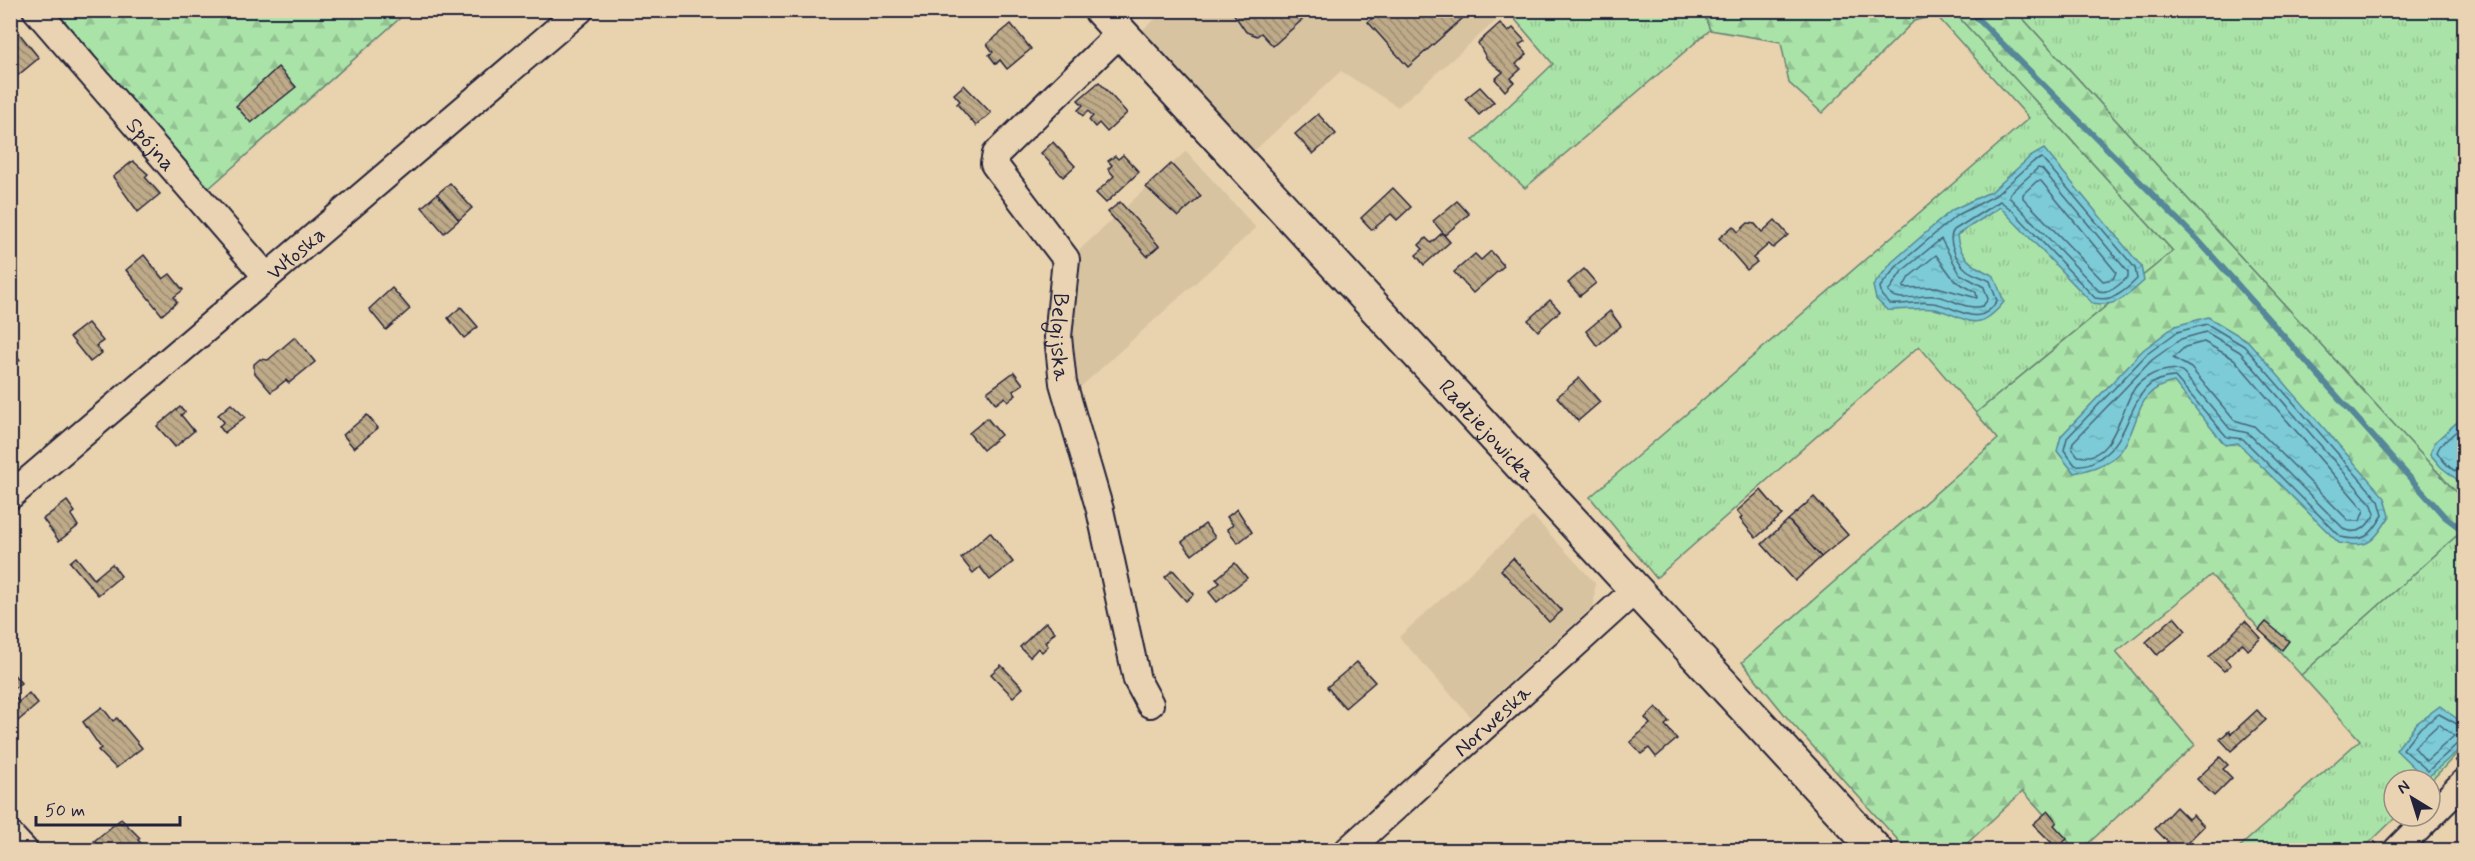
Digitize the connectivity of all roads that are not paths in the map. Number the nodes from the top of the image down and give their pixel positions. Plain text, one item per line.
1 (36, 10) edge
2 (580, 10) edge
3 (1110, 22) edge
4 (267, 277) junction
5 (10, 496) edge
6 (1635, 591) junction
7 (1150, 705) dead end
8 (2464, 782) edge
9 (10, 835) edge
10 (24, 850) edge
11 (1347, 850) edge
12 (1876, 850) edge
13 (2397, 850) edge

1 - 4 street, Spójna
2 - 4 street, Włoska
3 - 6 main road, Radziejowicka
3 - 7 street, Belgijska
4 - 5 street, Włoska
6 - 11 street, Norweska
6 - 12 main road, Radziejowicka
8 - 13 street
9 - 10 street

